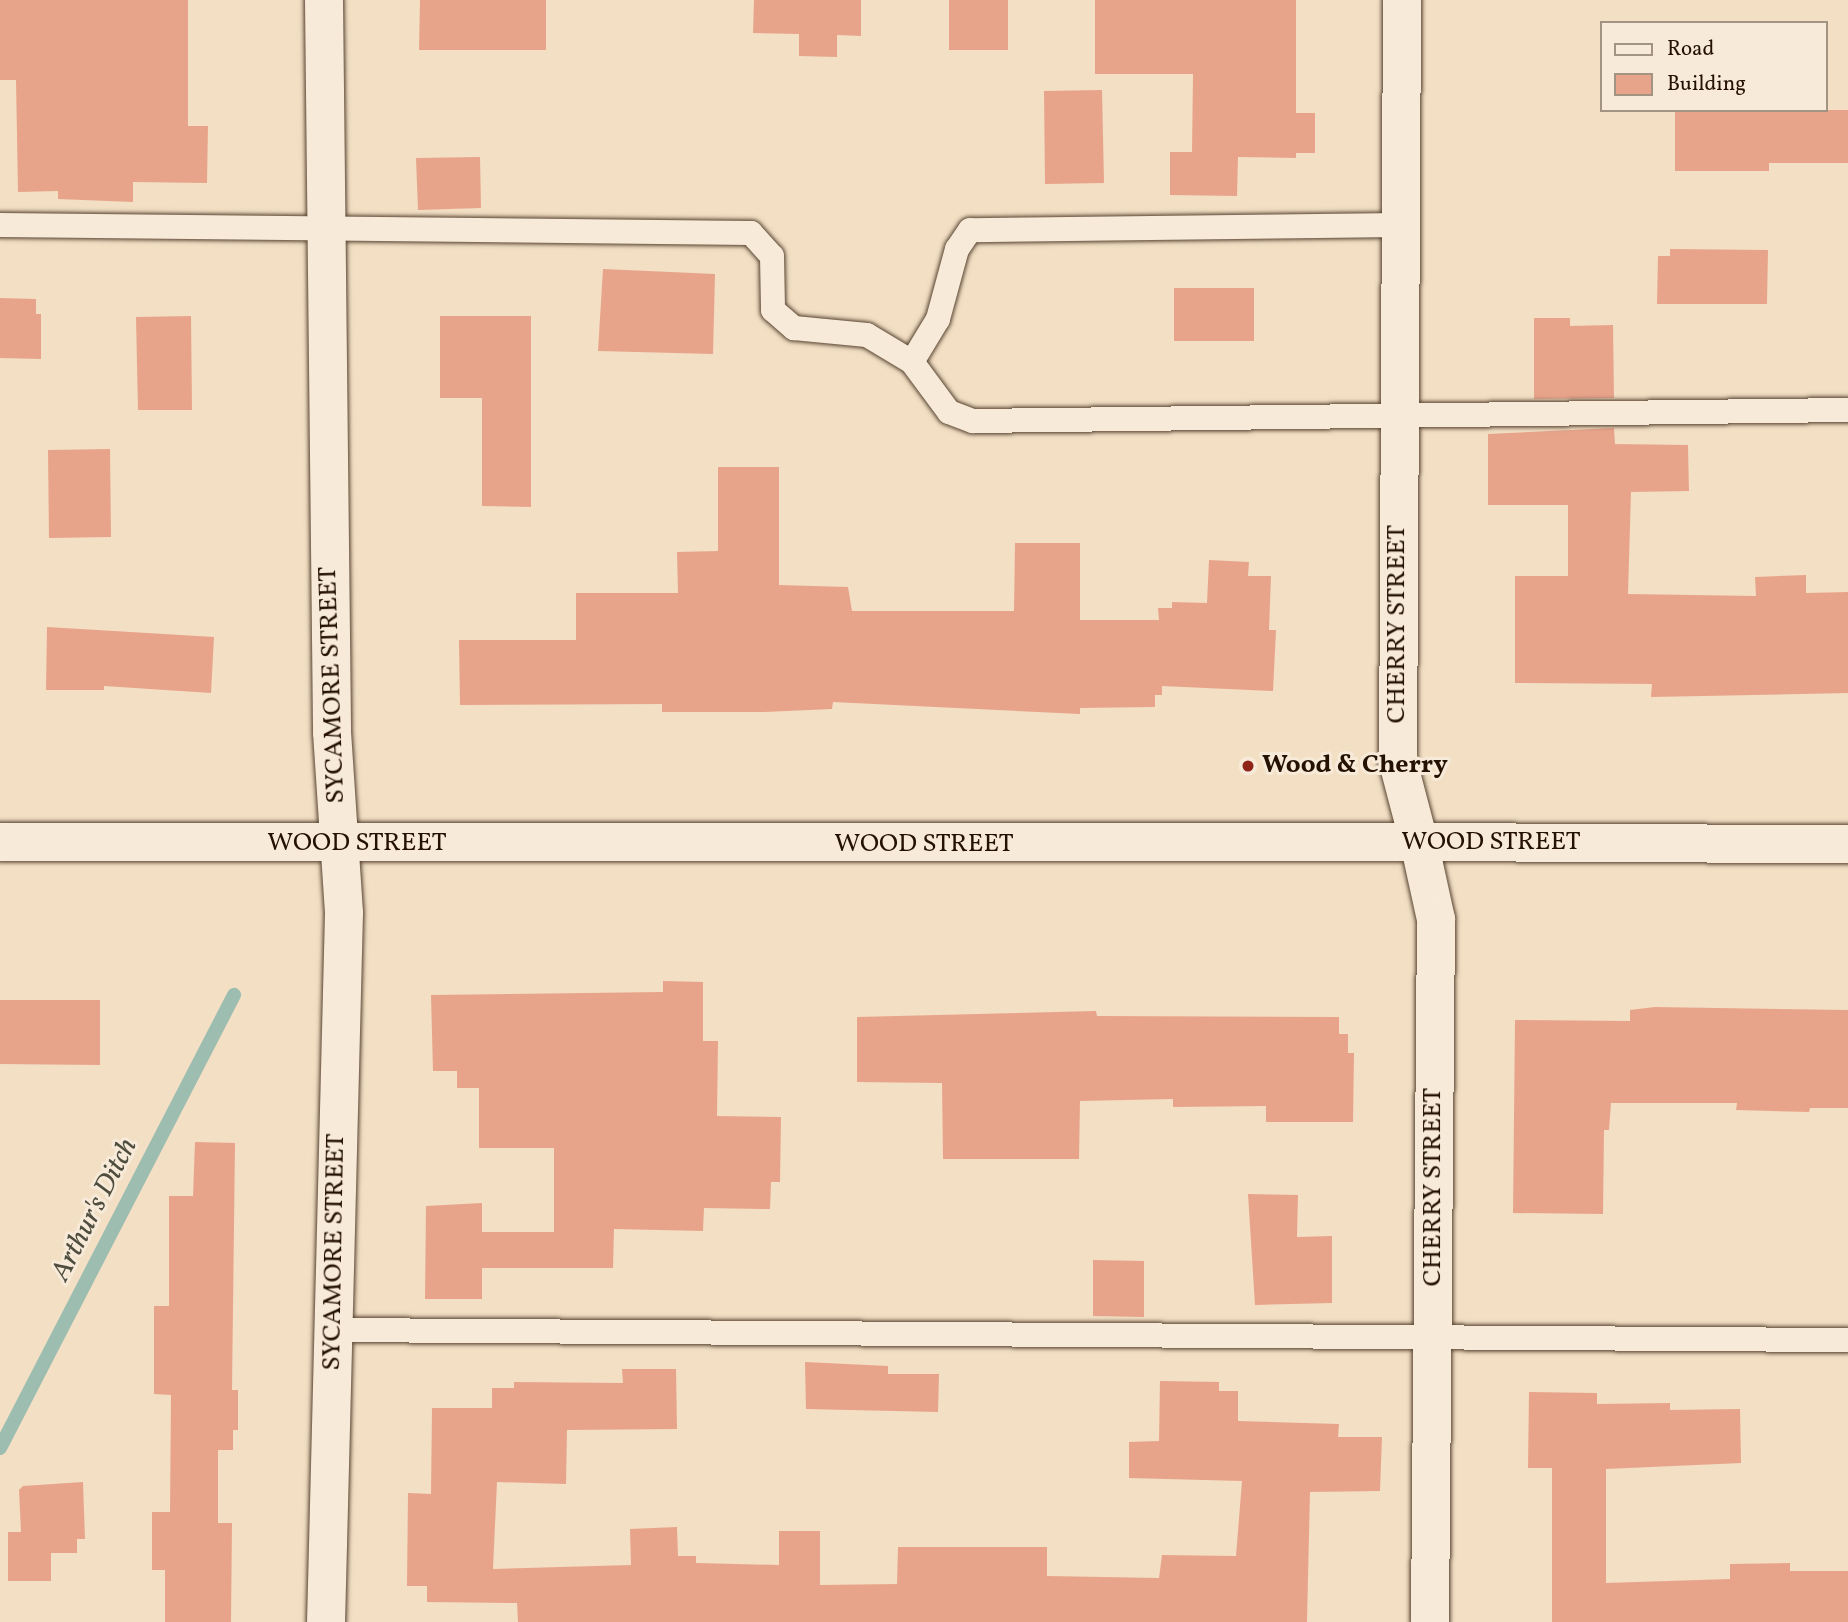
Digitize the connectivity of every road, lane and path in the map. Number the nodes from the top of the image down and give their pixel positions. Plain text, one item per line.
1 (324, 0) edge
2 (1402, 0) edge
3 (0, 225) edge
4 (1400, 225) junction
5 (324, 229) junction
6 (912, 362) junction
7 (1848, 410) edge
8 (1400, 414) junction
9 (0, 842) edge
10 (1419, 842) junction
11 (340, 844) junction
12 (1848, 844) edge
13 (332, 1330) junction
14 (1433, 1340) junction
15 (1848, 1340) edge
16 (326, 1622) edge
17 (1430, 1622) edge

1 - 5 street, SYCAMORE STREET
2 - 4 street, CHERRY STREET
3 - 5 lane
4 - 6 lane
4 - 8 street, CHERRY STREET
5 - 6 lane
5 - 11 street, SYCAMORE STREET
6 - 8 lane
7 - 8 lane
8 - 10 street, CHERRY STREET
9 - 11 street, WOOD STREET
10 - 11 street, WOOD STREET
10 - 12 street, WOOD STREET
10 - 14 street, CHERRY STREET
11 - 13 street, SYCAMORE STREET
13 - 14 lane
13 - 16 street, SYCAMORE STREET
14 - 15 lane
14 - 17 street, CHERRY STREET

